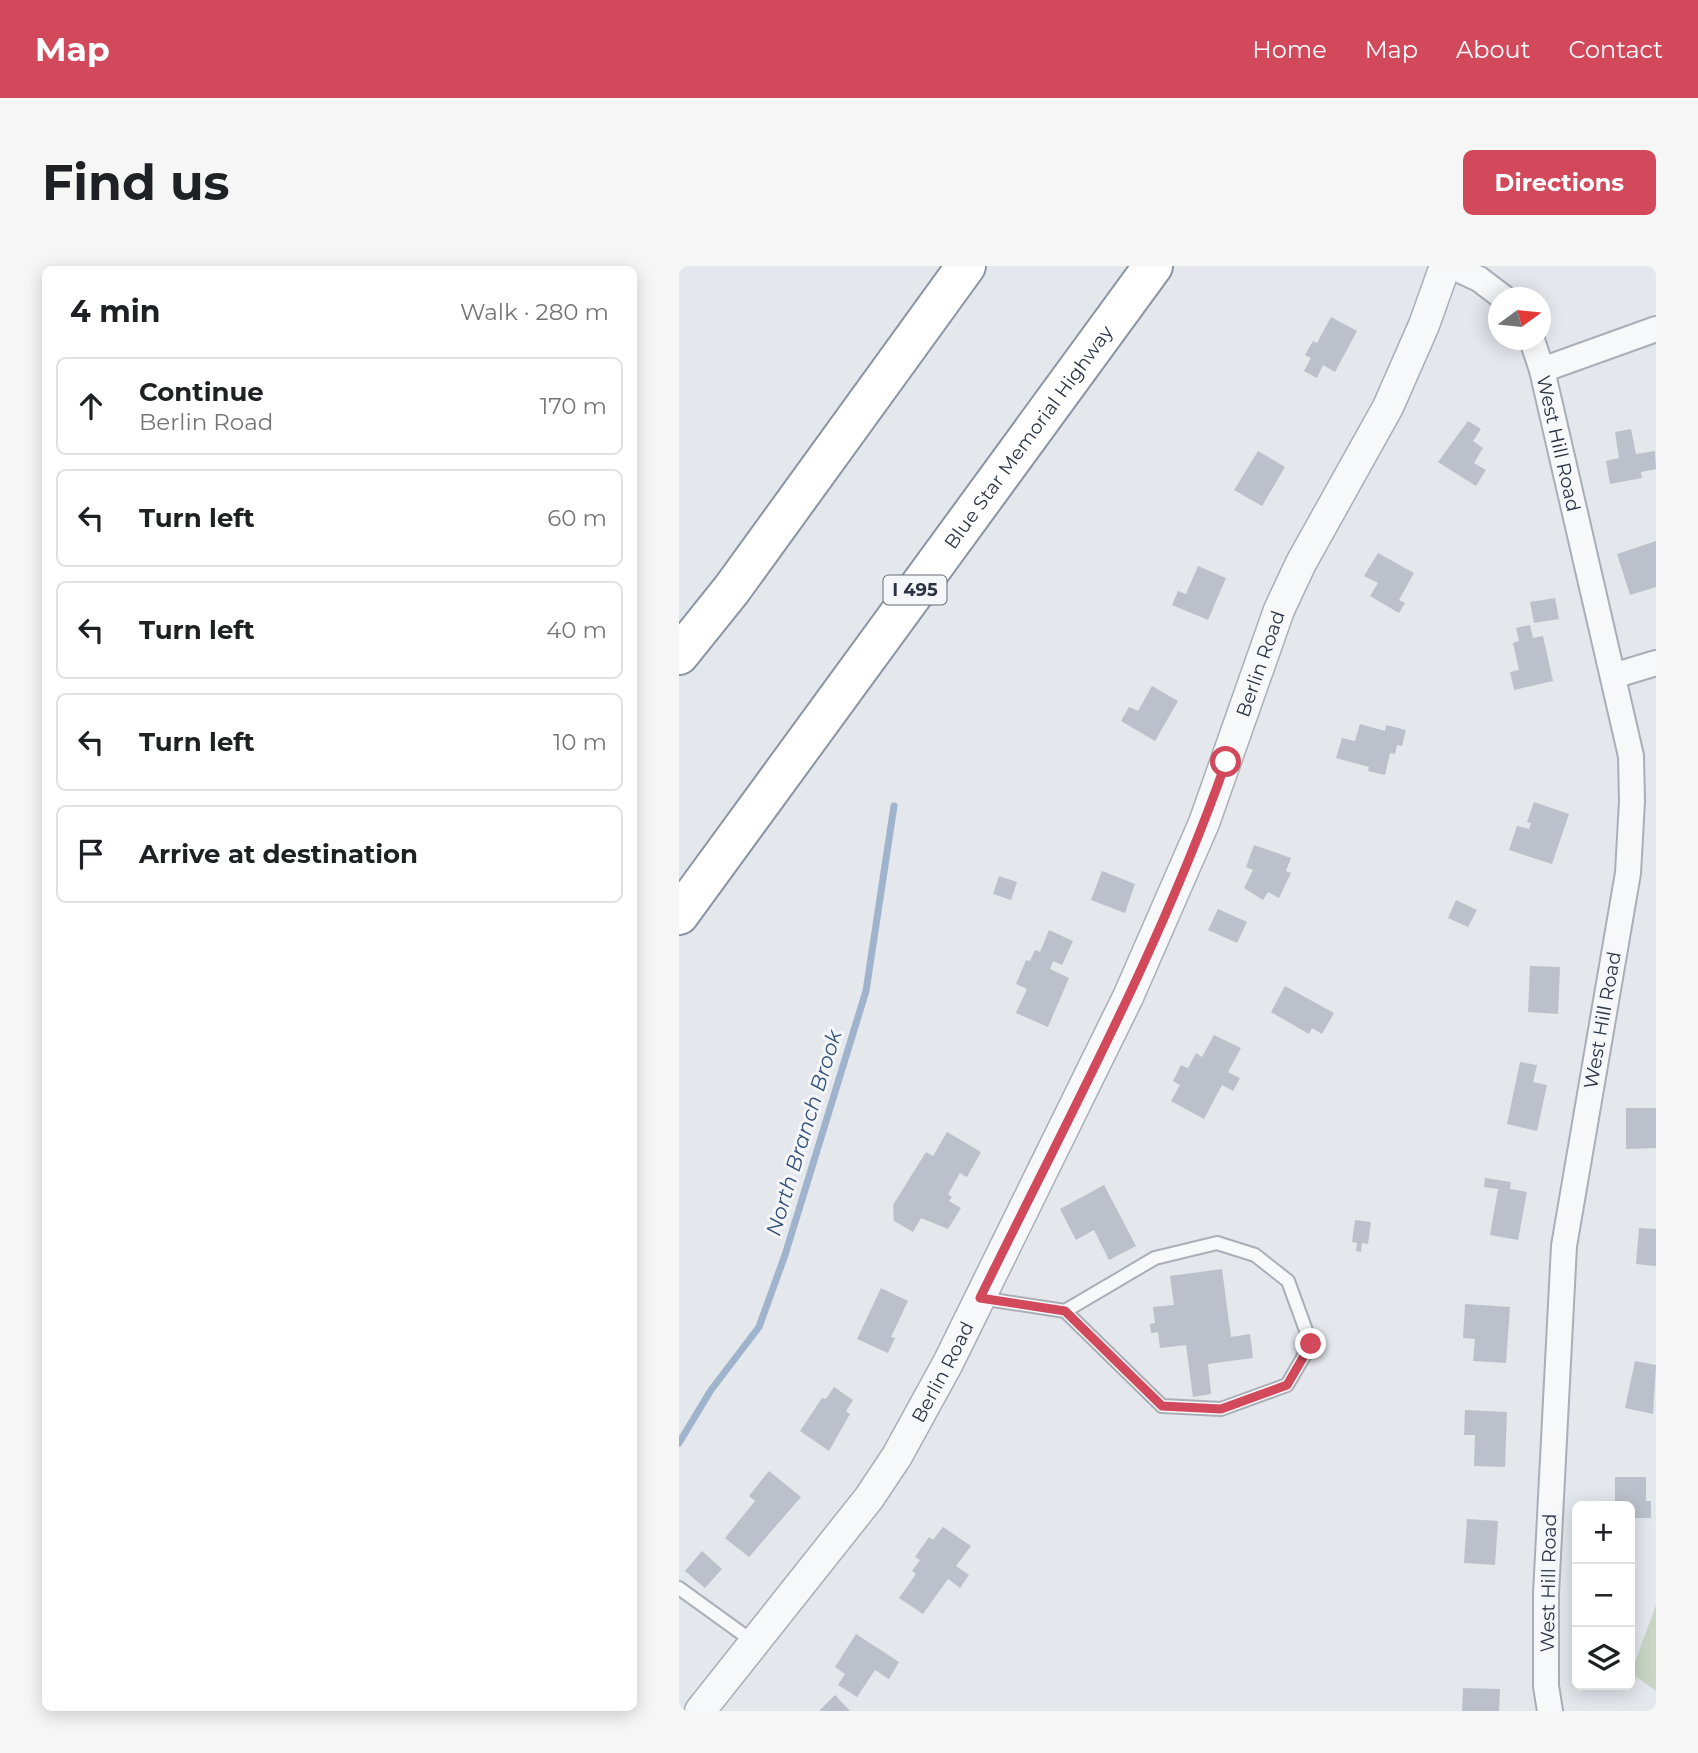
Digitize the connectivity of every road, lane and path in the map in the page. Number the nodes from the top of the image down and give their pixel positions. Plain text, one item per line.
1 (966, 266) edge
2 (1153, 266) edge
3 (1445, 266) edge
4 (1451, 266) edge
5 (1490, 287) edge
6 (1656, 329) edge
7 (1535, 350) edge
8 (1542, 370) junction
9 (679, 655) edge
10 (1656, 663) edge
11 (1612, 677) junction
12 (679, 915) edge
13 (980, 1298) junction
14 (1065, 1311) junction
15 (679, 1588) edge
16 (755, 1643) junction
17 (700, 1711) edge
18 (1549, 1711) edge

1 - 9 highway
2 - 12 highway, Blue Star Memorial Highway / I 495
3 - 13 street, Berlin Road
4 - 5 street
6 - 8 street
7 - 8 street, West Hill Road
8 - 11 street, West Hill Road
10 - 11 street
11 - 18 street, West Hill Road
13 - 14 lane
13 - 16 street, Berlin Road
14 - 14 lane
15 - 16 lane
16 - 17 street, Berlin Road

